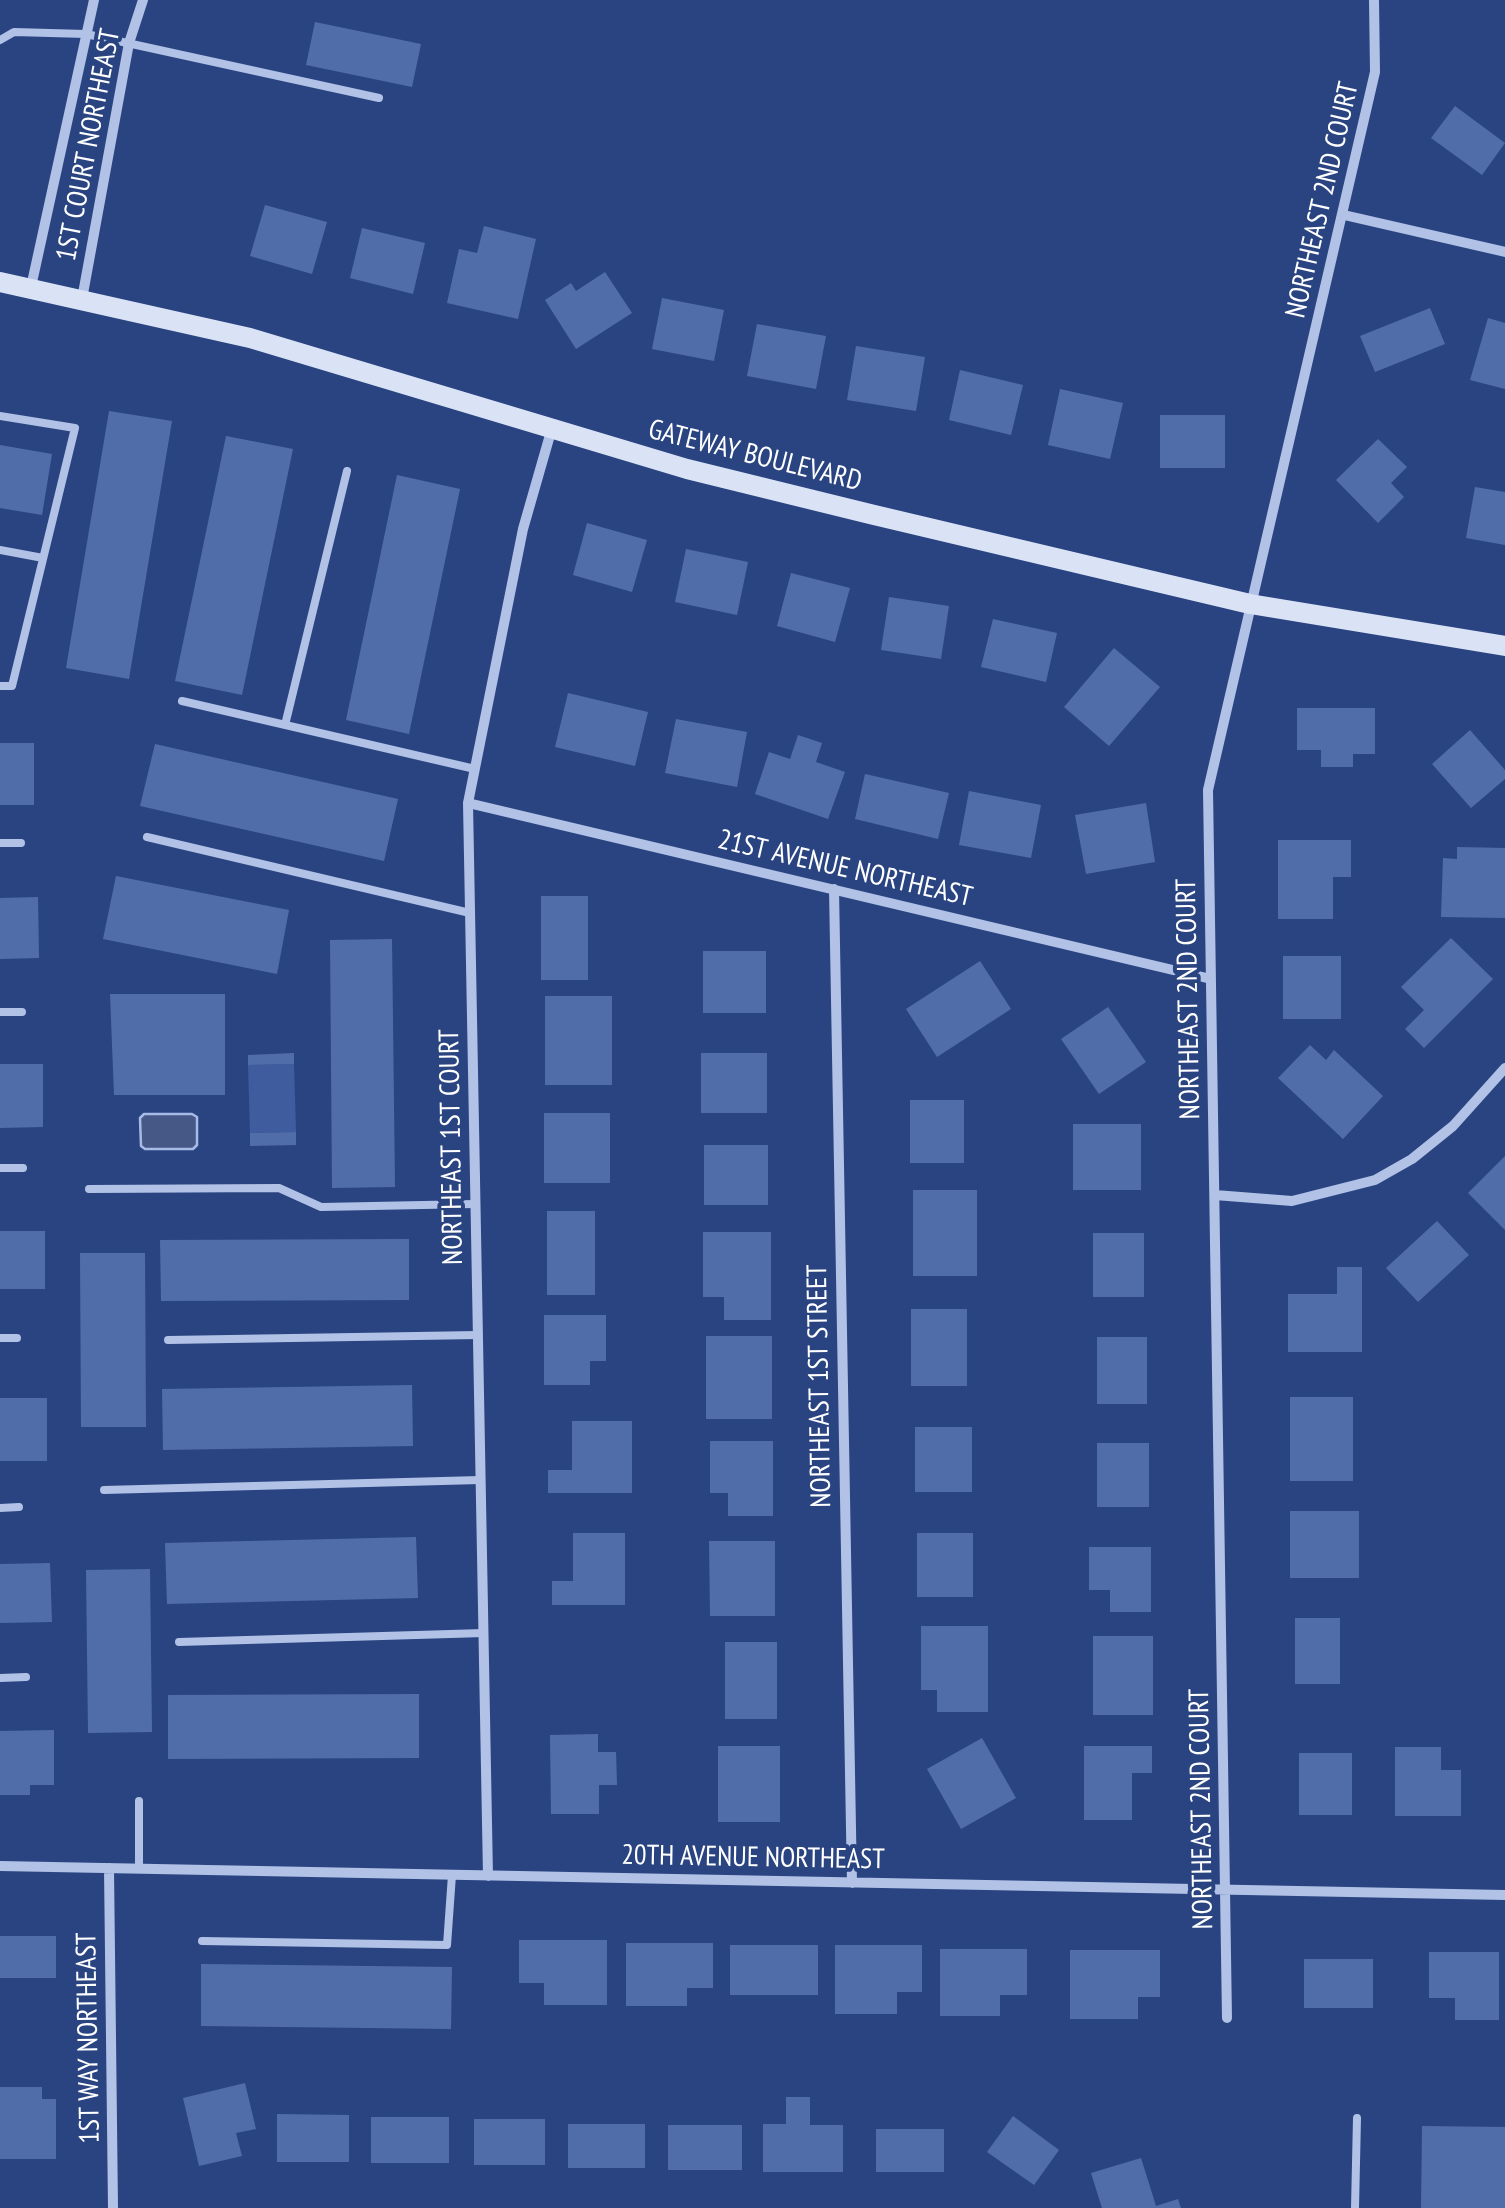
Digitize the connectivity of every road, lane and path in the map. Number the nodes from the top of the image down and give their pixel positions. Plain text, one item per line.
1 (94, 0) edge
2 (143, 0) edge
3 (1374, 0) edge
4 (86, 34) junction
5 (0, 40) edge
6 (129, 43) junction
7 (379, 98) dead end
8 (1344, 215) junction
9 (1505, 252) edge
10 (0, 282) edge
11 (30, 288) junction
12 (82, 299) junction
13 (0, 416) edge
14 (552, 428) junction
15 (347, 471) dead end
16 (0, 550) edge
17 (44, 558) junction
18 (1250, 604) junction
19 (1505, 646) edge
20 (0, 686) edge
21 (182, 701) dead end
22 (285, 725) junction
23 (475, 769) junction
24 (468, 804) junction
25 (148, 836) dead end
26 (21, 842) dead end
27 (0, 843) edge
28 (834, 890) junction
29 (470, 914) junction
30 (1211, 979) junction
31 (0, 1012) edge
32 (22, 1012) dead end
33 (1505, 1068) edge
34 (0, 1168) edge
35 (23, 1168) dead end
36 (89, 1190) dead end
37 (1215, 1195) junction
38 (476, 1204) junction
39 (478, 1335) junction
40 (0, 1338) edge
41 (17, 1338) dead end
42 (168, 1340) dead end
43 (480, 1480) junction
44 (104, 1490) dead end
45 (19, 1507) dead end
46 (0, 1508) edge
47 (484, 1633) junction
48 (180, 1642) dead end
49 (0, 1678) edge
50 (26, 1678) dead end
51 (139, 1801) dead end
52 (0, 1866) edge
53 (109, 1868) junction
54 (139, 1869) junction
55 (452, 1875) junction
56 (488, 1876) junction
57 (852, 1883) junction
58 (1226, 1889) junction
59 (1505, 1895) edge
60 (202, 1941) dead end
61 (1227, 2018) dead end
62 (1357, 2118) dead end
63 (113, 2208) edge
64 (1355, 2208) edge

1 - 4 street, 1ST COURT NORTHEAST
2 - 6 street, 1ST COURT NORTHEAST
3 - 8 street, NORTHEAST 2ND COURT
4 - 5 lane
4 - 6 lane
4 - 11 street, 1ST COURT NORTHEAST
6 - 7 lane
6 - 12 street, 1ST COURT NORTHEAST
8 - 9 street
8 - 18 street, NORTHEAST 2ND COURT
10 - 11 main road, GATEWAY BOULEVARD
11 - 12 main road, GATEWAY BOULEVARD
12 - 14 main road, GATEWAY BOULEVARD
13 - 17 lane
14 - 18 main road, GATEWAY BOULEVARD
14 - 23 street, NORTHEAST 1ST COURT
15 - 22 lane
16 - 17 lane
17 - 20 lane
18 - 19 main road, GATEWAY BOULEVARD
18 - 30 street, NORTHEAST 2ND COURT
21 - 22 lane
22 - 23 lane
23 - 24 street, NORTHEAST 1ST COURT
24 - 28 street, 21ST AVENUE NORTHEAST
24 - 29 street, NORTHEAST 1ST COURT
25 - 29 lane
26 - 27 lane
28 - 30 street, 21ST AVENUE NORTHEAST
28 - 57 street, NORTHEAST 1ST STREET
29 - 38 street, NORTHEAST 1ST COURT
30 - 37 street, NORTHEAST 2ND COURT
31 - 32 lane
33 - 37 street
34 - 35 lane
36 - 38 lane
37 - 58 street, NORTHEAST 2ND COURT
38 - 39 street, NORTHEAST 1ST COURT
39 - 42 lane
39 - 43 street, NORTHEAST 1ST COURT
40 - 41 lane
43 - 44 lane
43 - 47 street, NORTHEAST 1ST COURT
45 - 46 lane
47 - 48 lane
47 - 56 street, NORTHEAST 1ST COURT
49 - 50 lane
51 - 54 lane
52 - 53 street, 20TH AVENUE NORTHEAST
53 - 54 street, 20TH AVENUE NORTHEAST
53 - 63 street, 1ST WAY NORTHEAST
54 - 55 street, 20TH AVENUE NORTHEAST
55 - 56 street, 20TH AVENUE NORTHEAST
55 - 60 lane
56 - 57 street, 20TH AVENUE NORTHEAST
57 - 58 street, 20TH AVENUE NORTHEAST
58 - 59 street, 20TH AVENUE NORTHEAST
58 - 61 street, NORTHEAST 2ND COURT
62 - 64 lane

